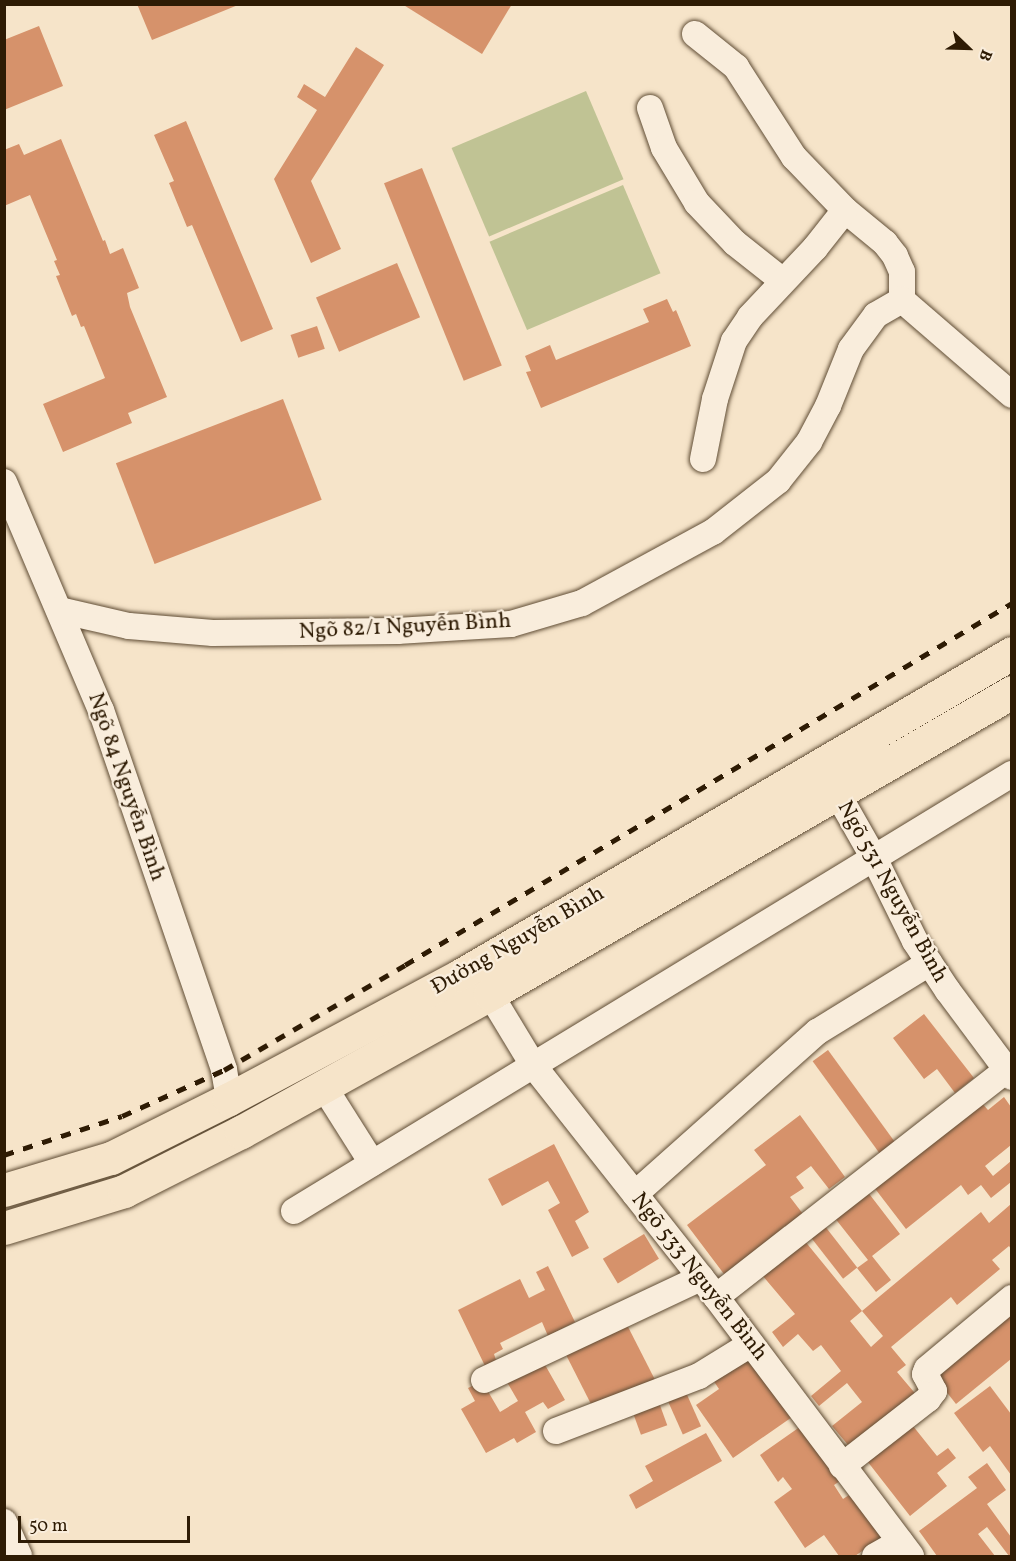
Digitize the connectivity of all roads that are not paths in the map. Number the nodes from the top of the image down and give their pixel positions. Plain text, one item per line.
1 (695, 34) dead end
2 (650, 108) dead end
3 (845, 210) junction
4 (783, 281) junction
5 (902, 300) junction
6 (1011, 395) edge
7 (703, 459) dead end
8 (4, 482) edge
9 (59, 610) junction
10 (1011, 653) edge
11 (1011, 692) edge
12 (1011, 774) edge
13 (837, 793) junction
14 (874, 858) junction
15 (929, 963) junction
16 (490, 994) junction
17 (533, 1065) junction
18 (1010, 1071) edge
19 (324, 1087) junction
20 (229, 1100) junction
21 (372, 1163) junction
22 (4, 1190) edge
23 (635, 1194) junction
24 (294, 1211) dead end
25 (4, 1228) edge
26 (709, 1288) junction
27 (1011, 1298) edge
28 (751, 1344) junction
29 (484, 1380) dead end
30 (556, 1431) dead end
31 (843, 1466) junction
32 (4, 1522) edge
33 (905, 1549) edge
34 (19, 1557) edge
35 (875, 1557) edge

1 - 3 street
2 - 4 street
3 - 4 street
3 - 5 street
4 - 7 street
5 - 6 street
5 - 9 street, Ngõ 82/1 Nguyễn Bình
8 - 9 street, Ngõ 84 Nguyễn Bình
9 - 20 street, Ngõ 84 Nguyễn Bình
10 - 20 highway, Đường Nguyễn Bình
11 - 13 highway, Đường Nguyễn Bình
12 - 14 street
13 - 14 street, Ngõ 531 Nguyễn Bình
13 - 16 highway, Đường Nguyễn Bình
14 - 15 street, Ngõ 531 Nguyễn Bình
14 - 17 street
15 - 18 street, Ngõ 531 Nguyễn Bình
15 - 23 street
16 - 17 street, Ngõ 533 Nguyễn Bình
16 - 19 highway, Đường Nguyễn Bình
17 - 21 street
17 - 23 street, Ngõ 533 Nguyễn Bình
18 - 26 street
19 - 21 street
19 - 25 highway, Đường Nguyễn Bình
20 - 22 highway, Đường Nguyễn Bình
21 - 24 street
23 - 26 street, Ngõ 533 Nguyễn Bình
26 - 28 street, Ngõ 533 Nguyễn Bình
26 - 29 street
27 - 31 street
28 - 30 street
28 - 31 street, Ngõ 533 Nguyễn Bình
31 - 33 street, Ngõ 533 Nguyễn Bình
32 - 34 street
33 - 35 street

